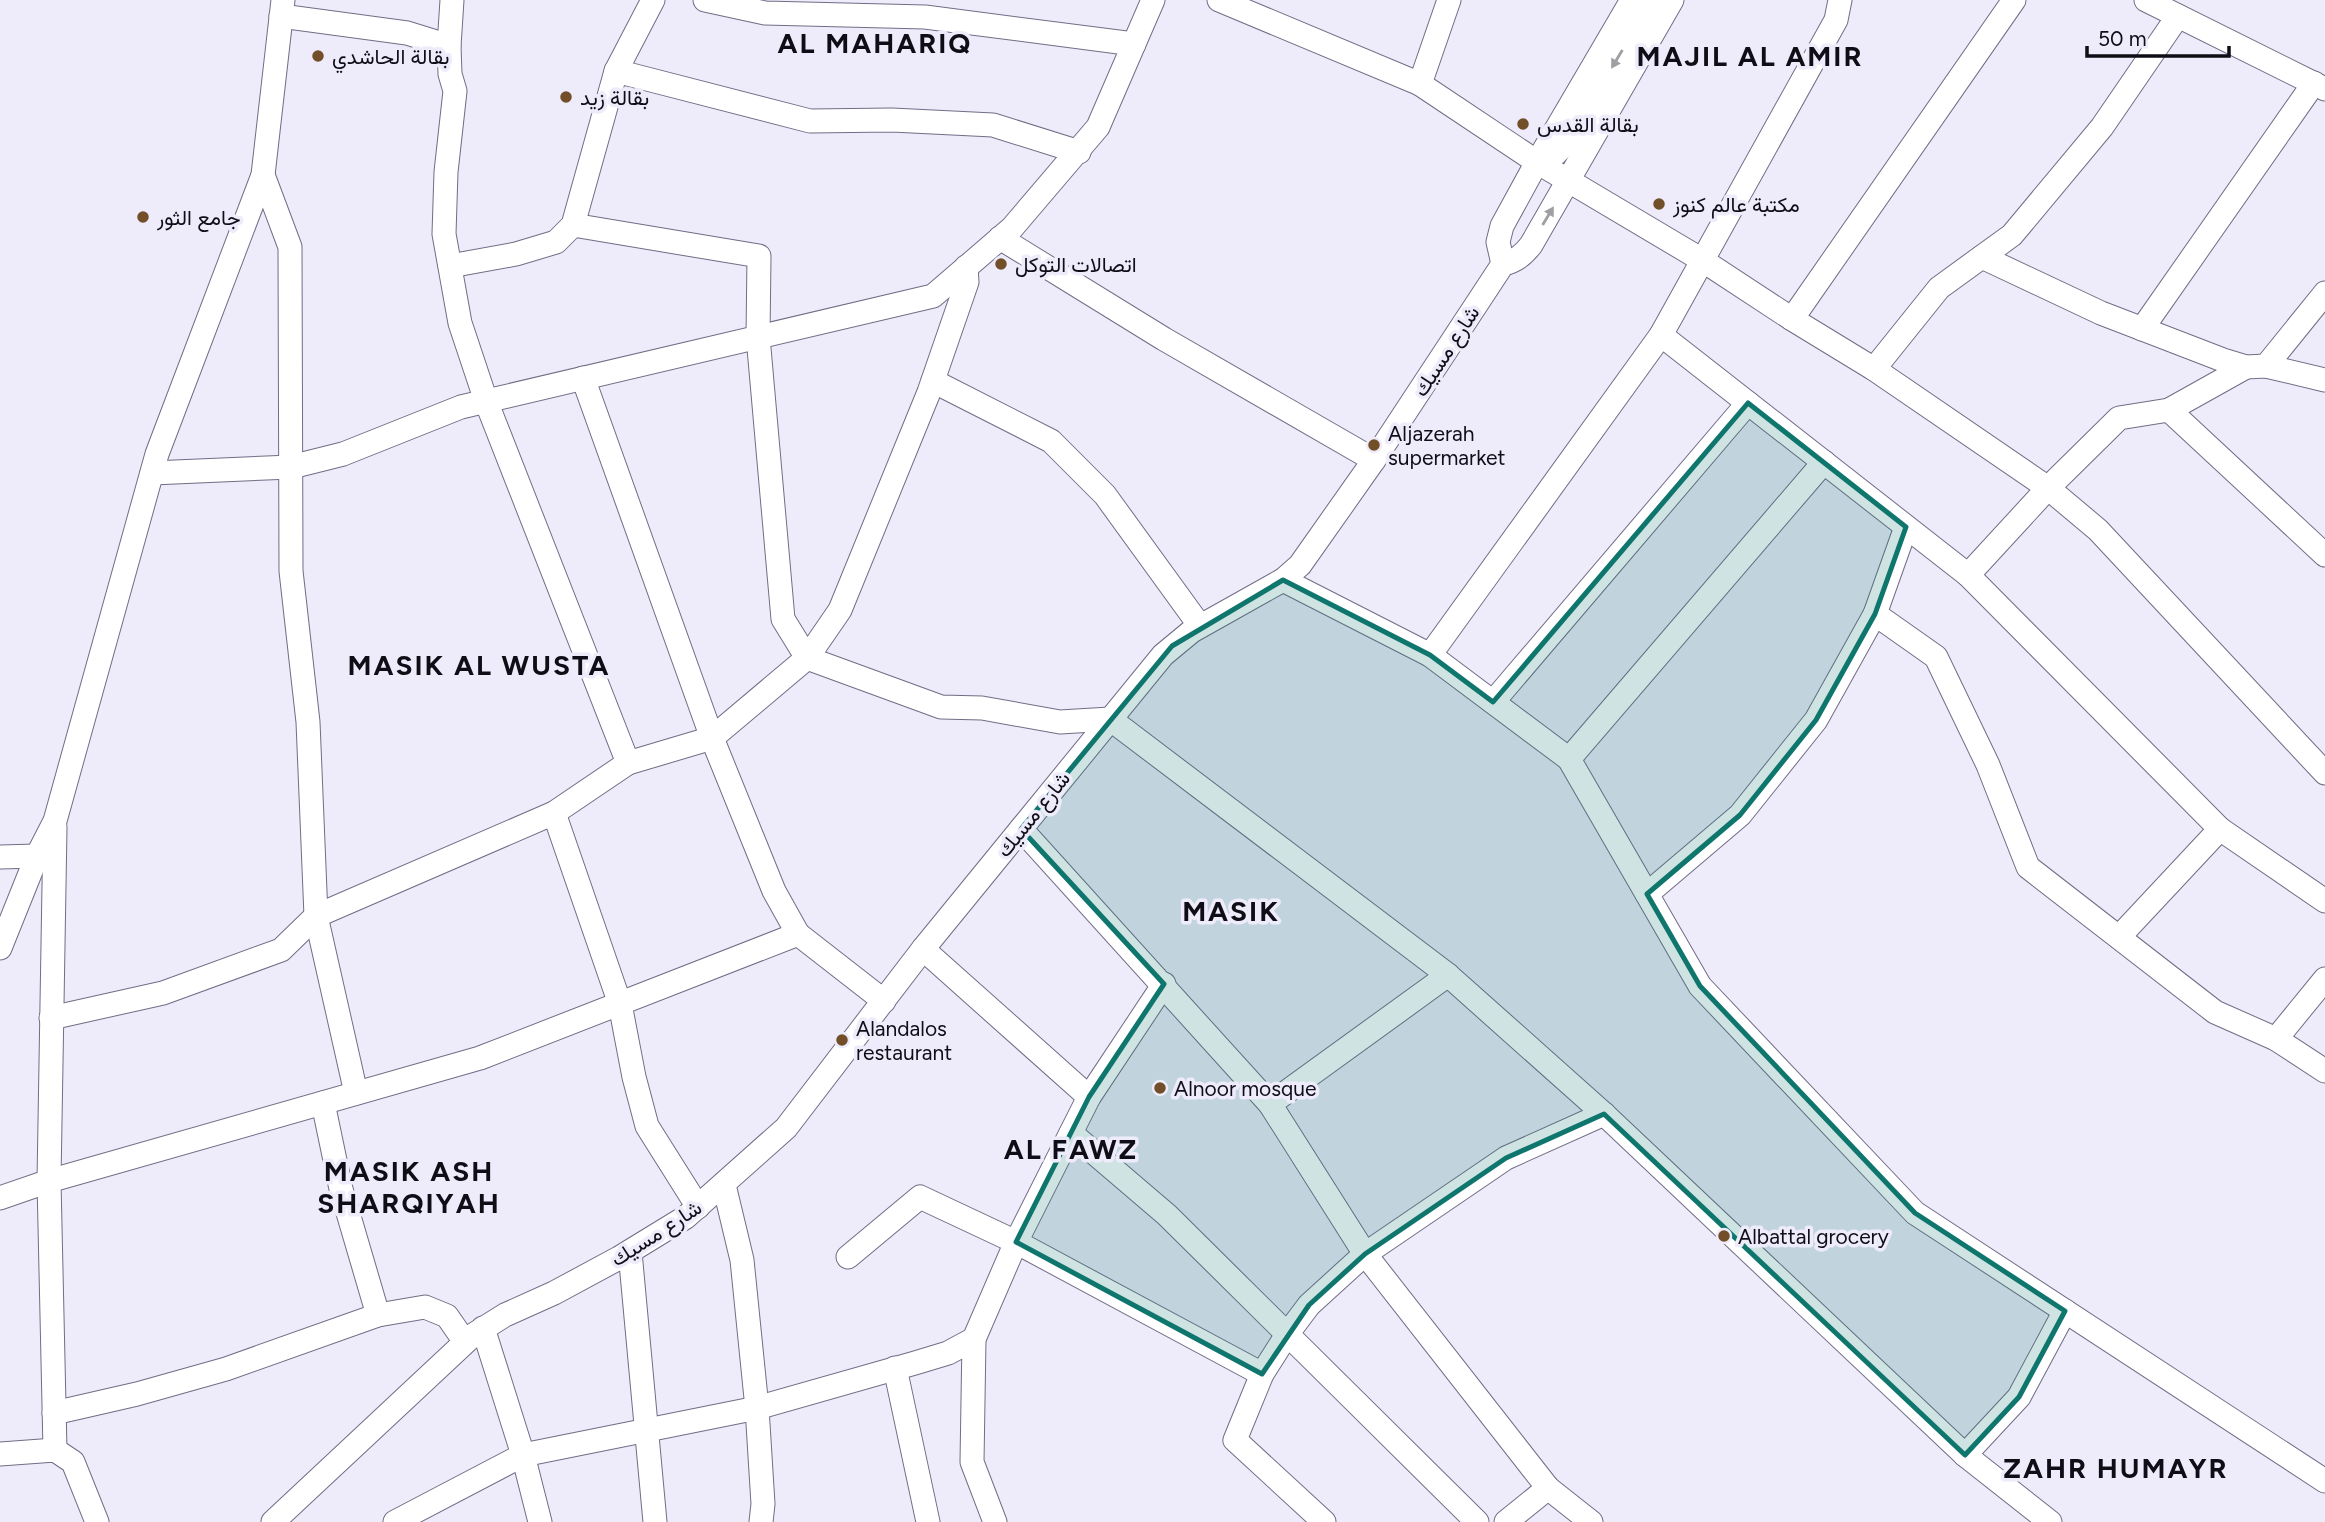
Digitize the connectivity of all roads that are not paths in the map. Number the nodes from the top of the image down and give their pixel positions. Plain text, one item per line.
1 (452, 0) edge
2 (653, 0) edge
3 (705, 0) edge
4 (1153, 0) edge
5 (1219, 0) edge
6 (1449, 0) edge
7 (1632, 0) edge
8 (1652, 0) edge
9 (1672, 0) edge
10 (1840, 0) edge
11 (2014, 0) edge
12 (2146, 0) edge
13 (282, 8) edge
14 (2178, 16) junction
15 (1134, 44) junction
16 (449, 46) junction
17 (617, 71) junction
18 (1420, 84) junction
19 (2319, 86) edge
20 (1079, 152) junction
21 (1537, 162) junction
22 (263, 175) junction
23 (1569, 181) junction
24 (573, 225) junction
25 (1000, 238) junction
26 (1982, 257) junction
27 (1702, 260) junction
28 (1503, 264) junction
29 (450, 266) junction
30 (966, 267) junction
31 (2325, 293) edge
32 (1792, 319) junction
33 (2142, 329) junction
34 (1661, 335) junction
35 (758, 337) junction
36 (2256, 366) junction
37 (1874, 369) junction
38 (583, 378) junction
39 (2325, 380) edge
40 (933, 381) junction
41 (486, 401) junction
42 (1748, 403) junction
43 (2169, 410) junction
44 (1374, 460) junction
45 (1824, 462) junction
46 (291, 467) junction
47 (152, 473) junction
48 (2048, 488) junction
49 (1906, 527) junction
50 (2325, 555) edge
51 (1968, 575) junction
52 (1283, 580) junction
53 (1875, 614) junction
54 (1200, 626) junction
55 (1430, 655) junction
56 (807, 658) junction
57 (1493, 702) junction
58 (1111, 719) junction
59 (712, 738) junction
60 (1569, 759) junction
61 (2322, 762) edge
62 (628, 763) junction
63 (554, 813) junction
64 (55, 821) junction
65 (1021, 829) junction
66 (2220, 829) junction
67 (37, 856) junction
68 (0, 858) edge
69 (1647, 894) junction
70 (2325, 901) edge
71 (316, 916) junction
72 (798, 934) junction
73 (2119, 937) junction
74 (0, 948) edge
75 (923, 949) junction
76 (1448, 975) junction
77 (2325, 979) edge
78 (1164, 984) junction
79 (884, 1001) junction
80 (620, 1003) junction
81 (51, 1018) junction
82 (2276, 1039) junction
83 (2325, 1071) edge
84 (356, 1093) junction
85 (1089, 1097) junction
86 (323, 1103) junction
87 (1270, 1104) junction
88 (1604, 1114) junction
89 (1071, 1133) junction
90 (49, 1181) junction
91 (724, 1185) junction
92 (0, 1198) edge
93 (698, 1207) junction
94 (1016, 1242) junction
95 (630, 1252) junction
96 (1365, 1254) junction
97 (848, 1257) dead end
98 (2065, 1311) junction
99 (378, 1315) junction
100 (1288, 1333) junction
101 (474, 1335) junction
102 (974, 1339) junction
103 (895, 1368) junction
104 (1262, 1374) junction
105 (757, 1408) junction
106 (54, 1413) junction
107 (647, 1430) junction
108 (55, 1450) junction
109 (0, 1454) edge
110 (523, 1455) junction
111 (1965, 1455) junction
112 (2325, 1481) edge
113 (1548, 1488) junction
114 (281, 1519) edge
115 (97, 1522) edge
116 (395, 1522) edge
117 (540, 1522) edge
118 (655, 1522) edge
119 (761, 1522) edge
120 (928, 1522) edge
121 (995, 1522) edge
122 (1325, 1522) edge
123 (1477, 1522) edge
124 (1506, 1522) edge
125 (1591, 1522) edge
126 (2050, 1522) edge

1 - 16 street
2 - 17 street
3 - 15 street
4 - 15 street
5 - 18 street
6 - 18 street
7 - 21 street
8 -> 21 street
9 - 23 street, شارع مسيك
10 - 27 street
11 - 32 street
12 - 14 street
13 - 16 street
13 - 22 street
14 - 19 street
14 - 26 street
15 - 20 street
16 - 29 street
17 - 20 street
17 - 24 street
18 - 21 street
19 - 33 street
20 - 25 street
21 - 23 street
21 - 28 street
22 - 46 street
22 - 47 street
23 - 27 street
28 -> 23 street, شارع مسيك
24 - 29 street
24 - 35 street
25 - 30 street
25 - 44 street
26 - 33 street
26 - 37 street
27 - 32 street
27 - 34 street
28 - 44 street, شارع مسيك
29 - 41 street
30 - 35 street
30 - 40 street
31 - 36 street
32 - 37 street
33 - 36 street
34 - 42 street
34 - 55 street
35 - 38 street
35 - 56 street
36 - 39 street
36 - 43 street
37 - 48 street
38 - 41 street
38 - 59 street
40 - 54 street
40 - 56 street
41 - 46 street
41 - 62 street
42 - 45 street
42 - 57 street
43 - 48 street
43 - 50 street
44 - 52 street, شارع مسيك
45 - 49 street
45 - 60 street
46 - 47 street
46 - 71 street
47 - 64 street
48 - 51 street
48 - 61 street
49 - 51 street
49 - 53 street
51 - 66 street
52 - 54 street, شارع مسيك
52 - 55 street
53 - 69 street
53 - 73 street
54 - 58 street, شارع مسيك
55 - 57 street
56 - 58 street
56 - 59 street
57 - 60 street
58 - 65 street, شارع مسيك
58 - 76 street
59 - 62 street
59 - 72 street
60 - 69 street
62 - 63 street
63 - 71 street
63 - 80 street
64 - 67 street
64 - 81 street
65 - 75 street, شارع مسيك
65 - 78 street
66 - 70 street
66 - 73 street
67 - 68 street
67 - 74 street
69 - 98 street
71 - 81 street
71 - 84 street
72 - 79 street
72 - 80 street
73 - 82 street
75 - 79 street, شارع مسيك
75 - 85 street
76 - 87 street
76 - 88 street
77 - 82 street
78 - 85 street
78 - 87 street
79 - 91 street, شارع مسيك
80 - 84 street
80 - 93 street
81 - 90 street
82 - 83 street
84 - 86 street
85 - 89 street
86 - 90 street
86 - 99 street
87 - 96 street
88 - 96 street
88 - 111 street
89 - 94 street
89 - 100 street
90 - 92 street
90 - 106 street
91 - 93 street, شارع مسيك
91 - 105 street
93 - 95 street, شارع مسيك
94 - 97 street
94 - 102 street
94 - 104 street
95 - 101 street, شارع مسيك
95 - 107 street
96 - 100 street
96 - 113 street
98 - 111 street
98 - 112 street
99 - 101 street
99 - 106 street
100 - 104 street
100 - 123 street
101 - 110 street
101 - 114 street, شارع مسيك
102 - 103 street
102 - 121 street
103 - 105 street
103 - 120 street
104 - 122 street
105 - 107 street
105 - 119 street
106 - 108 street
107 - 110 street
107 - 118 street
108 - 109 street
108 - 115 street
110 - 116 street
110 - 117 street
111 - 126 street
113 - 124 street
113 - 125 street

